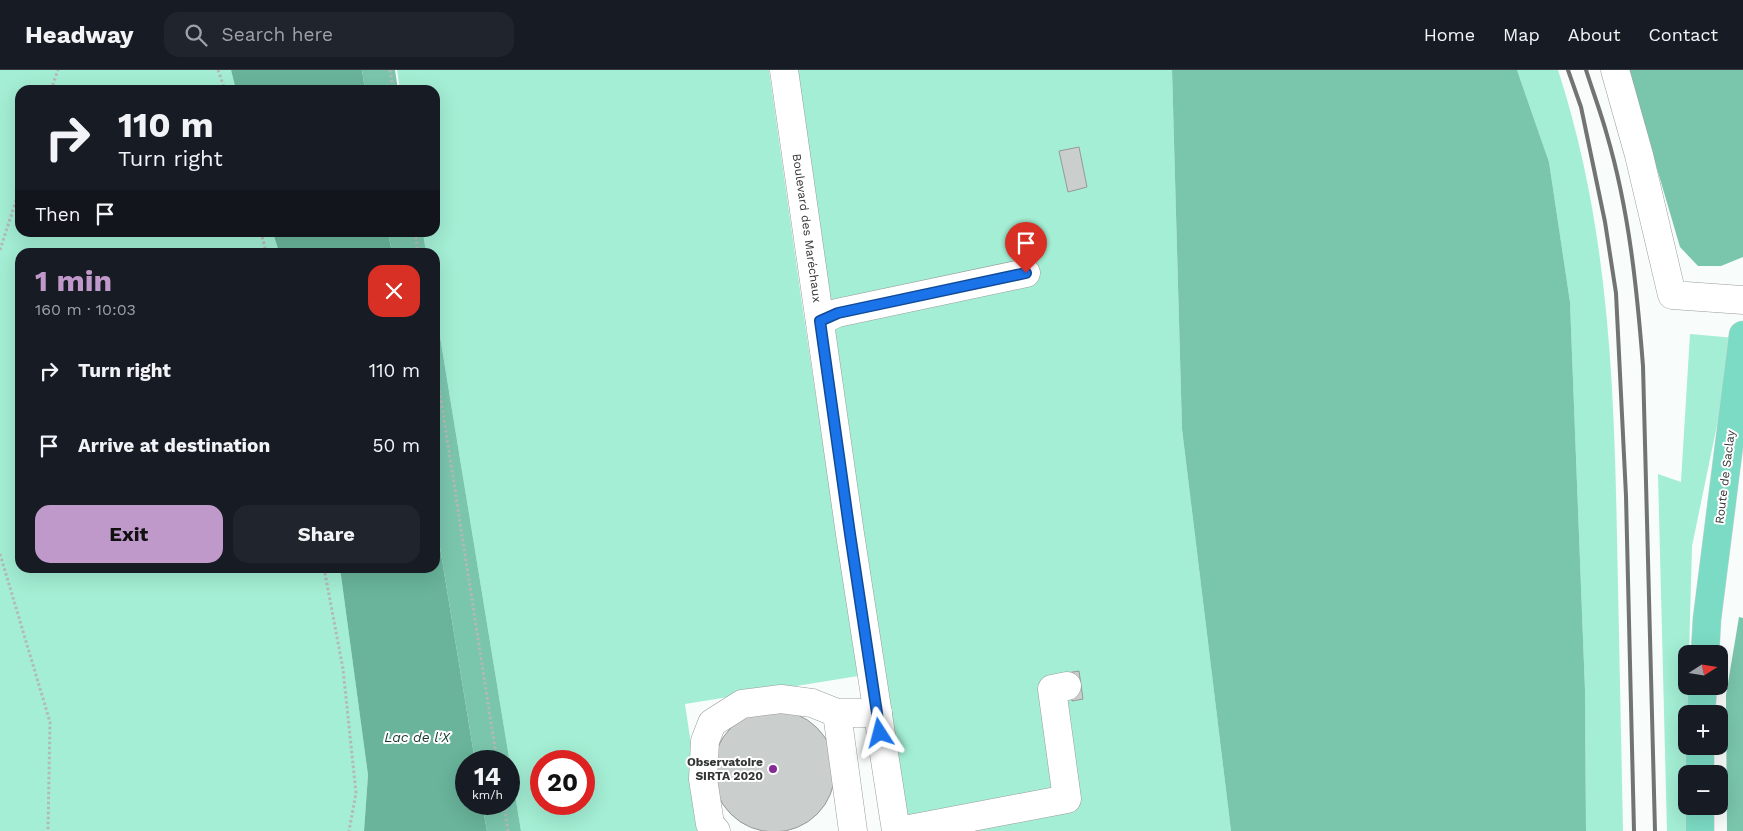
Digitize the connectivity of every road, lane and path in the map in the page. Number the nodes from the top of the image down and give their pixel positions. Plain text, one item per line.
1 (58, 70) edge
2 (218, 70) edge
3 (390, 70) edge
4 (784, 70) edge
5 (1615, 70) edge
6 (54, 85) edge
7 (223, 85) edge
8 (392, 85) edge
9 (15, 204) edge
10 (0, 250) edge
11 (1026, 273) dead end
12 (1743, 300) edge
13 (820, 321) junction
14 (1743, 335) edge
15 (440, 393) edge
16 (1743, 481) edge
17 (0, 554) edge
18 (325, 573) edge
19 (1707, 619) junction
20 (1706, 645) edge
21 (1067, 686) dead end
22 (837, 713) junction
23 (878, 713) junction
24 (495, 750) edge
25 (506, 815) edge
26 (1700, 815) edge
27 (48, 831) edge
28 (349, 831) edge
29 (508, 831) edge
30 (716, 831) edge
31 (853, 831) edge
32 (898, 831) edge
33 (1700, 831) edge

1 - 6 path
2 - 7 path
3 - 8 path
4 - 13 lane, Boulevard des Maréchaux
5 - 12 lane
9 - 10 path
11 - 13 lane
13 - 23 lane, Boulevard des Maréchaux
14 - 19 main road, Route de Saclay
15 - 24 path
16 - 19 main road, Route de Saclay
17 - 27 path
18 - 28 path
19 - 20 main road, Route de Saclay
21 - 32 lane
22 - 23 lane
22 - 30 lane
22 - 31 lane
23 - 32 lane, Boulevard des Maréchaux
25 - 29 path
26 - 33 main road

